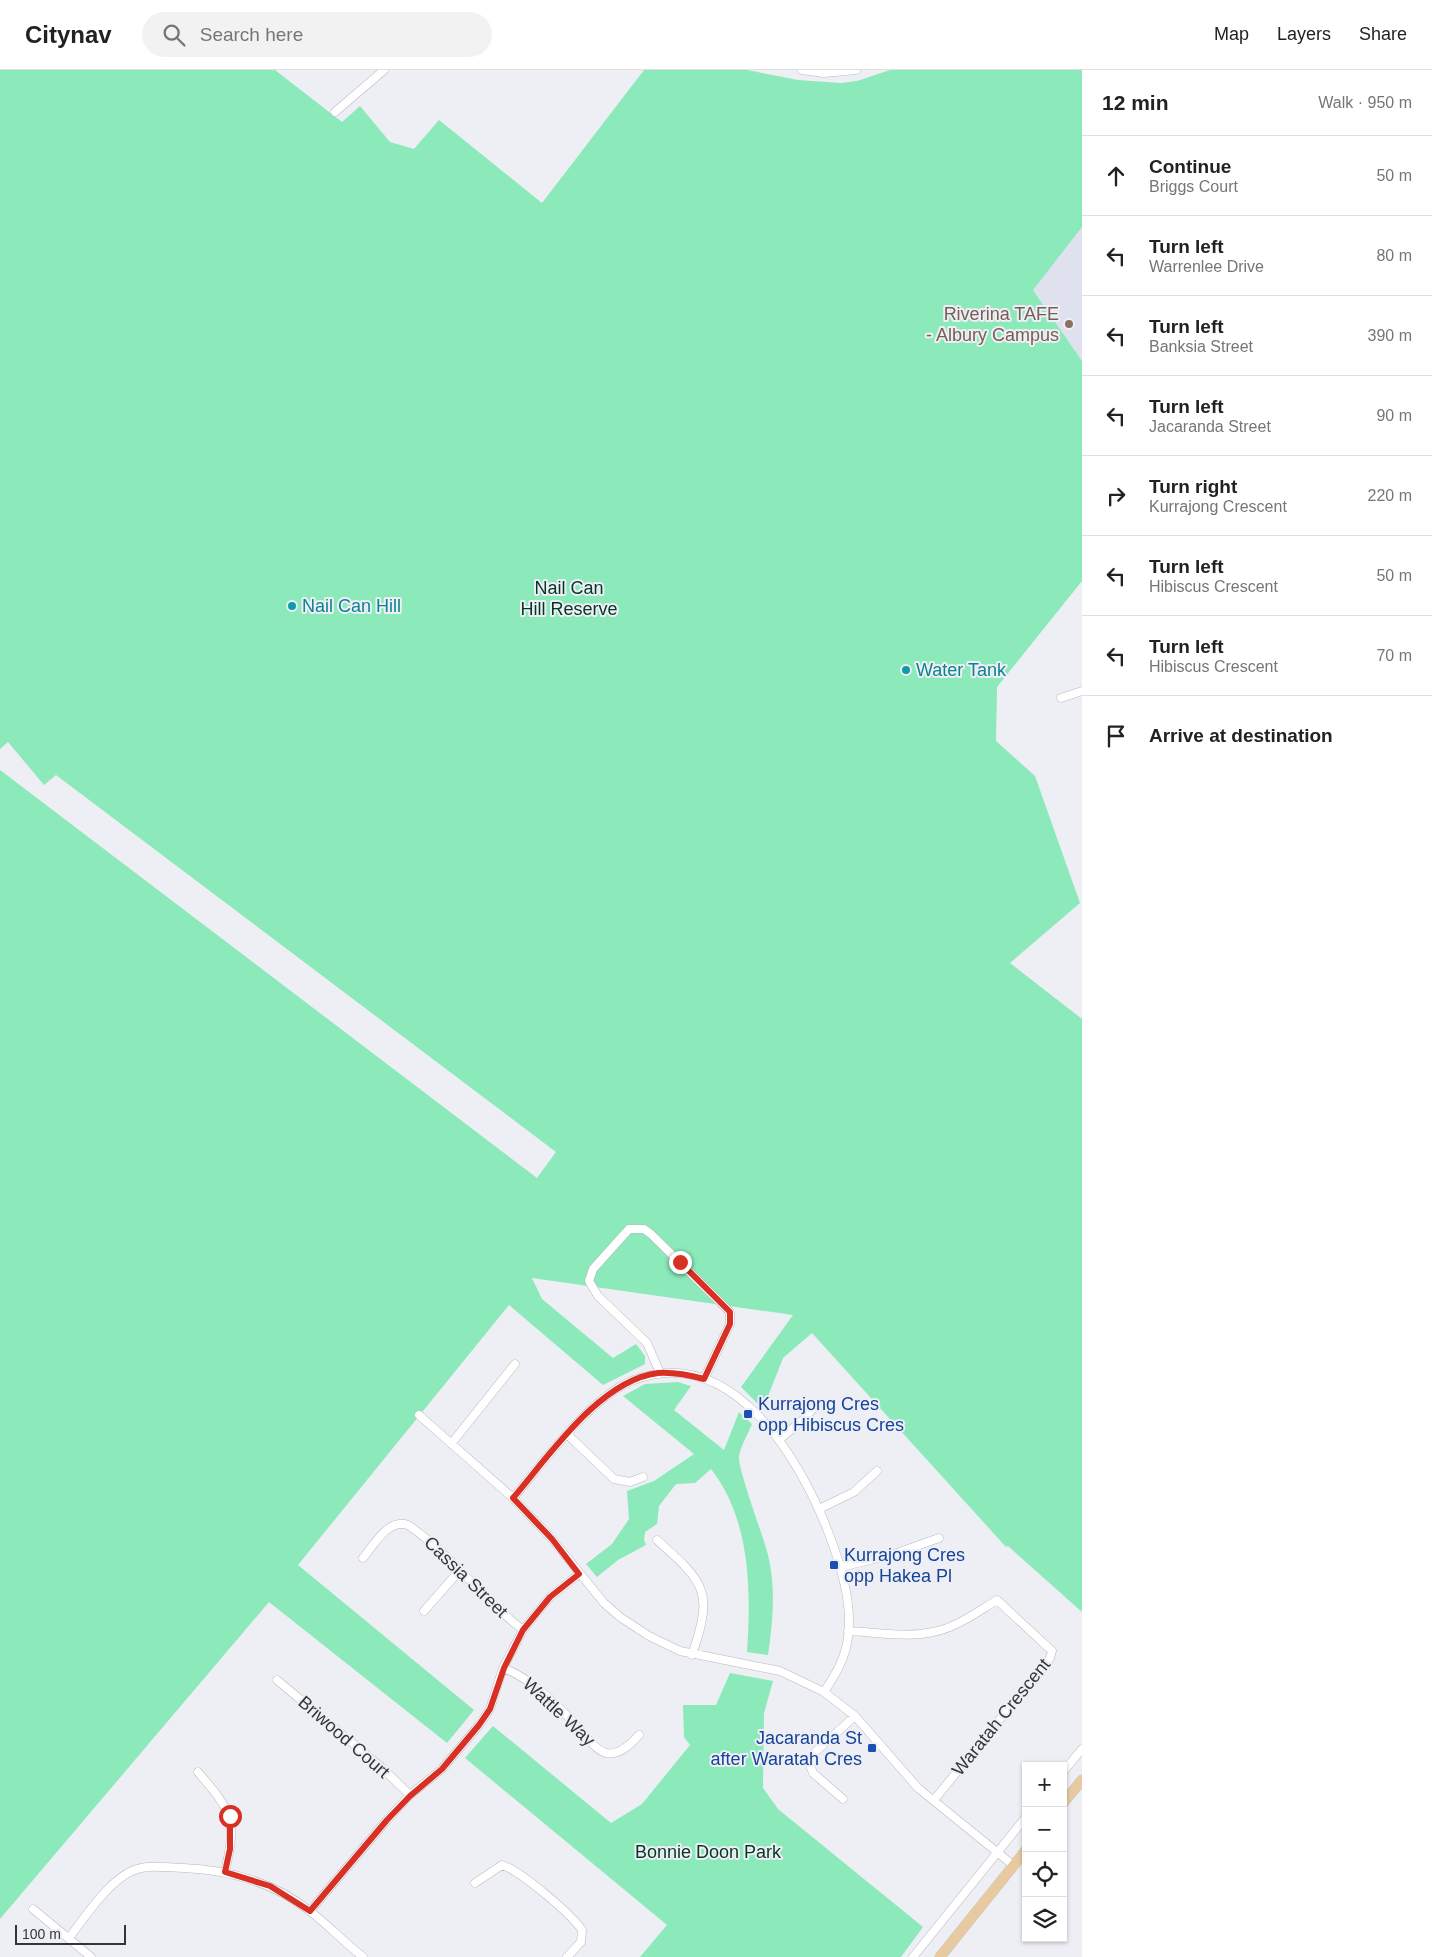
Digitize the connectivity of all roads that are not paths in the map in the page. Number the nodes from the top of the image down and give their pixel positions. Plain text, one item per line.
1 (384, 70) edge
2 (802, 70) edge
3 (856, 70) edge
4 (335, 112) dead end
5 (1082, 691) edge
6 (1061, 698) dead end
7 (515, 1364) dead end
8 (660, 1373) junction
9 (704, 1379) junction
10 (817, 1404) dead end
11 (419, 1415) dead end
12 (568, 1435) junction
13 (780, 1439) junction
14 (450, 1444) junction
15 (877, 1471) dead end
16 (643, 1477) dead end
17 (513, 1498) junction
18 (819, 1508) junction
19 (939, 1538) dead end
20 (657, 1540) dead end
21 (363, 1558) dead end
22 (841, 1567) junction
23 (460, 1570) junction
24 (579, 1574) junction
25 (424, 1611) dead end
26 (523, 1630) junction
27 (848, 1631) junction
28 (692, 1655) junction
29 (504, 1668) junction
30 (277, 1680) dead end
31 (824, 1692) junction
32 (855, 1716) junction
33 (638, 1735) dead end
34 (1082, 1749) edge
35 (1067, 1767) edge
36 (198, 1772) dead end
37 (1082, 1780) edge
38 (410, 1796) junction
39 (1067, 1798) edge
40 (843, 1799) dead end
41 (934, 1800) junction
42 (1022, 1822) edge
43 (997, 1852) junction
44 (1024, 1852) edge
45 (1013, 1865) junction
46 (225, 1872) junction
47 (475, 1883) dead end
48 (33, 1909) dead end
49 (310, 1911) junction
50 (69, 1938) junction
51 (91, 1957) edge
52 (363, 1957) edge
53 (567, 1957) edge
54 (913, 1957) edge
55 (940, 1957) edge

1 - 4 street
2 - 3 street
5 - 6 street
7 - 14 street
8 - 9 street
8 - 9 street
8 - 12 street
9 - 13 street
10 - 13 street
11 - 14 street
12 - 16 street
12 - 17 street
13 - 18 street
14 - 17 street
15 - 18 street
17 - 24 street
18 - 22 street
19 - 22 street
20 - 28 street
21 - 23 street, Cassia Street
22 - 27 street
23 - 25 street
23 - 26 street, Cassia Street
24 - 26 street
24 - 28 street
26 - 29 street
27 - 31 street
27 - 41 street, Waratah Crescent
28 - 31 street
29 - 33 street, Wattle Way
29 - 38 street
30 - 38 street, Briwood Court
31 - 32 street
32 - 40 street
32 - 41 street
34 - 35 street
36 - 46 street
37 - 39 main road
38 - 49 street
41 - 43 street
42 - 43 street
43 - 45 street
43 - 54 street
44 - 45 main road
45 - 55 main road
46 - 49 street
46 - 50 street
47 - 53 street
48 - 50 street
49 - 52 street
50 - 51 street

